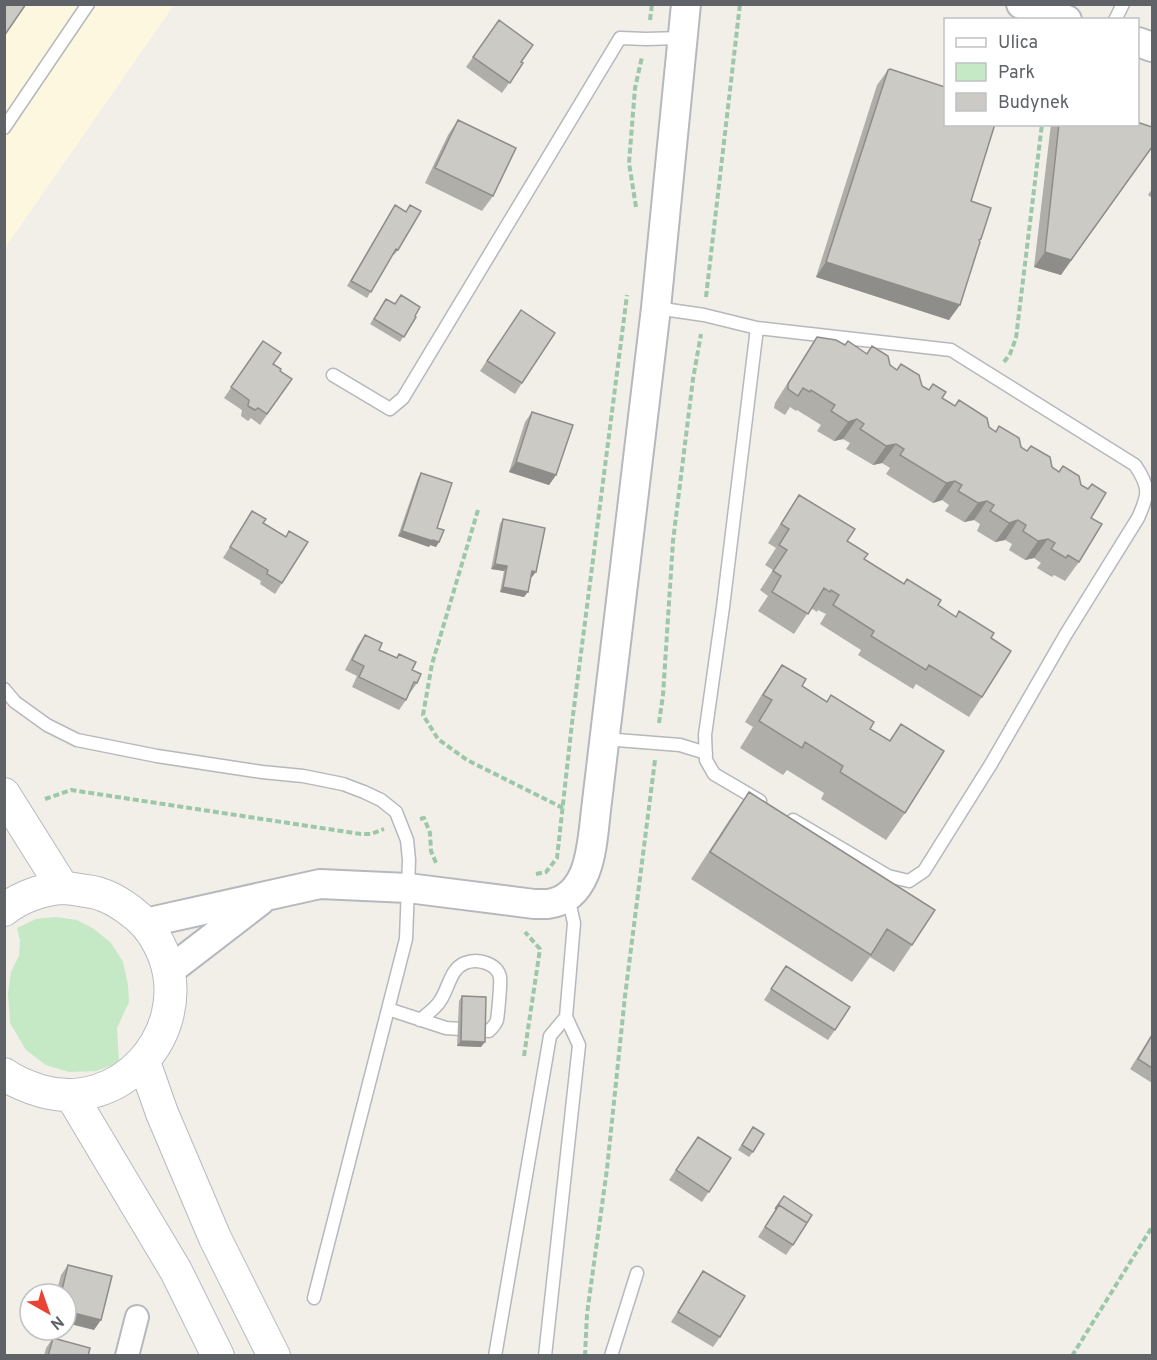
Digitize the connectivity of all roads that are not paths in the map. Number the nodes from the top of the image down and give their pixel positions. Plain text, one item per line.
1 (88, 4) edge
2 (686, 4) edge
3 (1021, 4) edge
4 (1123, 4) edge
5 (1061, 18) edge
6 (1116, 18) edge
7 (682, 38) junction
8 (4, 128) edge
9 (656, 308) junction
10 (757, 328) junction
11 (333, 375) dead end
12 (4, 689) edge
13 (604, 739) junction
14 (706, 753) junction
15 (4, 794) edge
16 (765, 804) edge
17 (786, 816) edge
18 (63, 888) junction
19 (408, 888) junction
20 (267, 896) junction
21 (568, 896) junction
22 (4, 910) edge
23 (145, 923) junction
24 (169, 971) junction
25 (388, 1009) junction
26 (566, 1017) junction
27 (420, 1020) junction
28 (144, 1062) junction
29 (4, 1074) edge
30 (71, 1095) junction
31 (637, 1274) dead end
32 (314, 1298) dead end
33 (137, 1317) dead end
34 (127, 1356) edge
35 (218, 1356) edge
36 (274, 1356) edge
37 (495, 1356) edge
38 (545, 1356) edge
39 (611, 1356) edge

1 - 8 lane
2 - 7 street
3 - 5 street
4 - 6 lane
7 - 9 street
7 - 11 lane
9 - 10 lane
9 - 13 street
10 - 14 lane
10 - 17 lane
12 - 19 lane
13 - 14 lane
13 - 21 street
14 - 16 lane
15 - 18 main road
18 - 22 main road
18 - 23 main road
19 - 20 street
19 - 21 street
19 - 25 lane
20 - 23 street
20 - 24 street
21 - 26 lane
23 - 24 main road
24 - 28 main road
25 - 27 lane
25 - 32 lane
26 - 37 lane
26 - 38 lane
27 - 27 lane
28 - 30 main road
28 - 36 main road
29 - 30 main road
30 - 35 main road
31 - 39 lane
33 - 34 street

